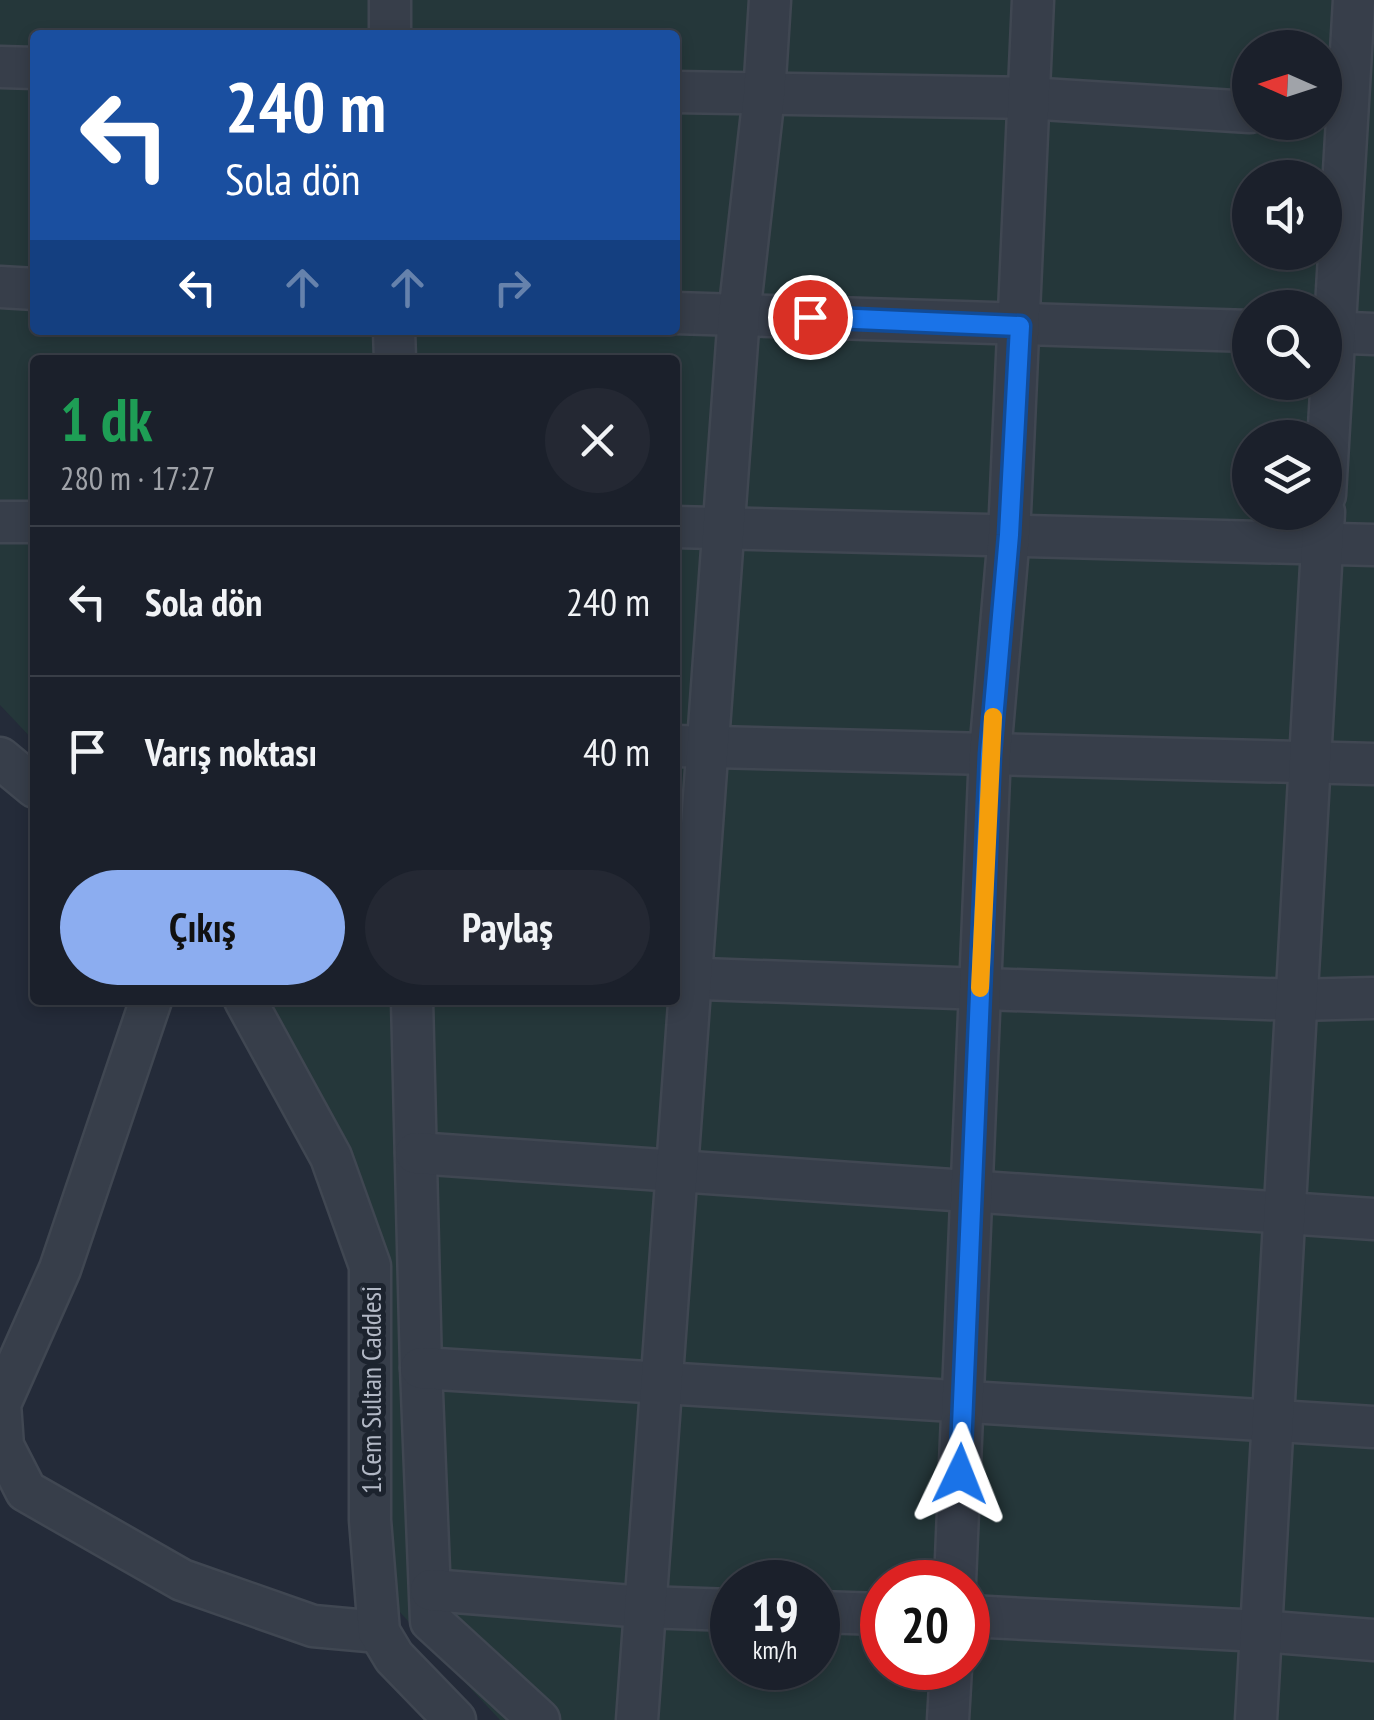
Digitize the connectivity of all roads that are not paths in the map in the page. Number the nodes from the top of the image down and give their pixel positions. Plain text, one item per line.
1 (390, 0) edge
2 (770, 0) edge
3 (1033, 0) edge
4 (1354, 0) edge
5 (390, 30) edge
6 (0, 66) edge
7 (30, 68) edge
8 (680, 92) edge
9 (764, 94) junction
10 (1026, 98) junction
11 (1232, 111) edge
12 (1348, 118) edge
13 (0, 287) edge
14 (30, 289) edge
15 (1334, 290) edge
16 (680, 313) edge
17 (740, 314) junction
18 (1020, 326) junction
19 (1232, 331) edge
20 (1342, 333) edge
21 (1374, 334) edge
22 (0, 522) edge
23 (30, 522) edge
24 (724, 526) junction
25 (680, 527) edge
26 (1232, 529) edge
27 (1323, 530) edge
28 (1332, 530) edge
29 (1009, 535) junction
30 (1374, 545) edge
31 (692, 746) edge
32 (990, 754) junction
33 (0, 758) edge
34 (1310, 761) junction
35 (1374, 764) edge
36 (30, 784) edge
37 (683, 978) edge
38 (980, 989) junction
39 (1374, 998) edge
40 (1296, 1000) junction
41 (149, 1005) edge
42 (249, 1005) edge
43 (412, 1005) edge
44 (416, 1153) junction
45 (678, 1171) junction
46 (972, 1191) junction
47 (1284, 1213) junction
48 (1374, 1219) edge
49 (421, 1368) junction
50 (662, 1383) junction
51 (963, 1401) junction
52 (0, 1404) edge
53 (1272, 1421) junction
54 (1374, 1427) edge
55 (957, 1560) edge
56 (431, 1590) junction
57 (644, 1607) junction
58 (710, 1609) edge
59 (990, 1617) edge
60 (1261, 1631) junction
61 (379, 1632) junction
62 (1374, 1640) edge
63 (950, 1690) edge
64 (455, 1720) edge
65 (539, 1720) edge
66 (637, 1720) edge
67 (948, 1720) edge
68 (1256, 1720) edge

1 - 5 street
2 - 9 street
3 - 10 street
4 - 12 street
6 - 7 street
8 - 9 street
9 - 10 street
9 - 17 street
10 - 11 street
10 - 18 street
12 - 15 street
13 - 14 street
16 - 17 street
17 - 18 street
17 - 24 street
18 - 19 street
18 - 29 street
20 - 21 street
22 - 23 street
24 - 25 street
24 - 29 street
24 - 31 street
26 - 29 street
27 - 34 street
28 - 30 street
29 - 32 street
31 - 32 street
31 - 37 street
32 - 34 street
32 - 38 street
33 - 36 street
34 - 35 street
34 - 40 street
37 - 38 street
37 - 45 street
38 - 40 street
38 - 46 street
39 - 40 street
40 - 47 street
41 - 52 street
42 - 61 street, 1.Cem Sultan Caddesi
43 - 44 street
44 - 45 street
44 - 49 street
45 - 46 street
45 - 50 street
46 - 47 street
46 - 51 street
47 - 48 street
47 - 53 street
49 - 50 street
49 - 56 street
50 - 51 street
50 - 57 street
51 - 53 street
51 - 55 street
52 - 61 street
53 - 54 street
53 - 60 street
56 - 57 street
56 - 65 street
57 - 58 street
57 - 66 street
59 - 60 street
60 - 62 street
60 - 68 street
61 - 64 street
63 - 67 street

